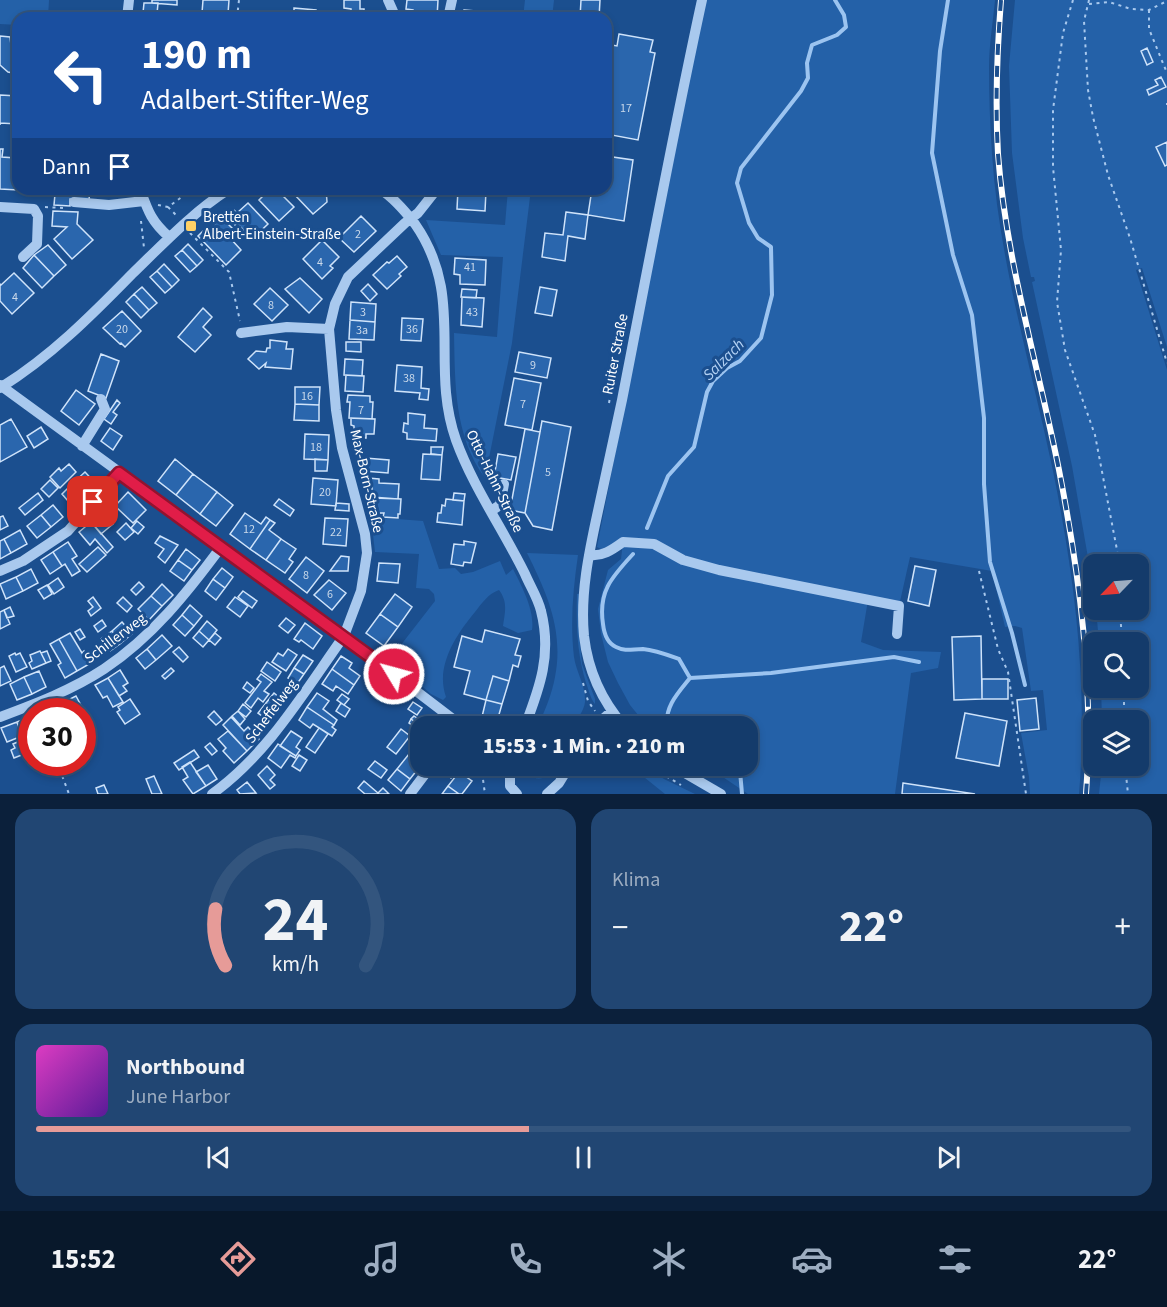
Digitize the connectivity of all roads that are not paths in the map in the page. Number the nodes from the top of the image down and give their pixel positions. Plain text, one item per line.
1 (702, 0) edge
2 (141, 195) edge
3 (220, 195) edge
4 (387, 195) edge
5 (432, 195) edge
6 (74, 202) dead end
7 (0, 207) edge
8 (144, 208) junction
9 (411, 219) junction
10 (169, 237) junction
11 (23, 257) dead end
12 (329, 329) junction
13 (241, 333) road end
14 (1, 387) edge
15 (101, 399) dead end
16 (82, 446) junction
17 (119, 473) junction
18 (504, 484) dead end
19 (491, 511) junction
20 (221, 547) junction
21 (589, 555) junction
22 (0, 572) edge
23 (897, 634) dead end
24 (344, 636) junction
25 (612, 711) junction
26 (448, 716) edge
27 (528, 716) edge
28 (606, 716) edge
29 (616, 716) edge
30 (0, 717) edge
31 (424, 776) edge
32 (510, 776) edge
33 (563, 776) edge
34 (690, 776) edge
35 (212, 794) edge
36 (410, 794) edge
37 (517, 794) edge
38 (547, 794) edge
39 (721, 794) edge

1 - 21 street, Ruiter Straße
2 - 8 street
3 - 10 street
4 - 9 street, Otto-Hahn-Straße
5 - 9 street, Max-Born-Straße
6 - 8 street
7 - 11 street
8 - 10 street
9 - 12 street, Max-Born-Straße
9 - 19 street, Otto-Hahn-Straße
10 - 14 street
12 - 13 street
12 - 24 street, Max-Born-Straße
14 - 16 street
15 - 16 street
16 - 17 street
17 - 20 street
17 - 22 street
18 - 19 street
19 - 27 street, Otto-Hahn-Straße
20 - 24 street
20 - 30 street, Schillerweg
21 - 23 street
21 - 25 street, Ruiter Straße
24 - 26 street
24 - 35 street, Scheffelweg
25 - 28 street
25 - 29 street, Ruiter Straße
31 - 36 street
32 - 37 street
33 - 38 street
34 - 39 street

